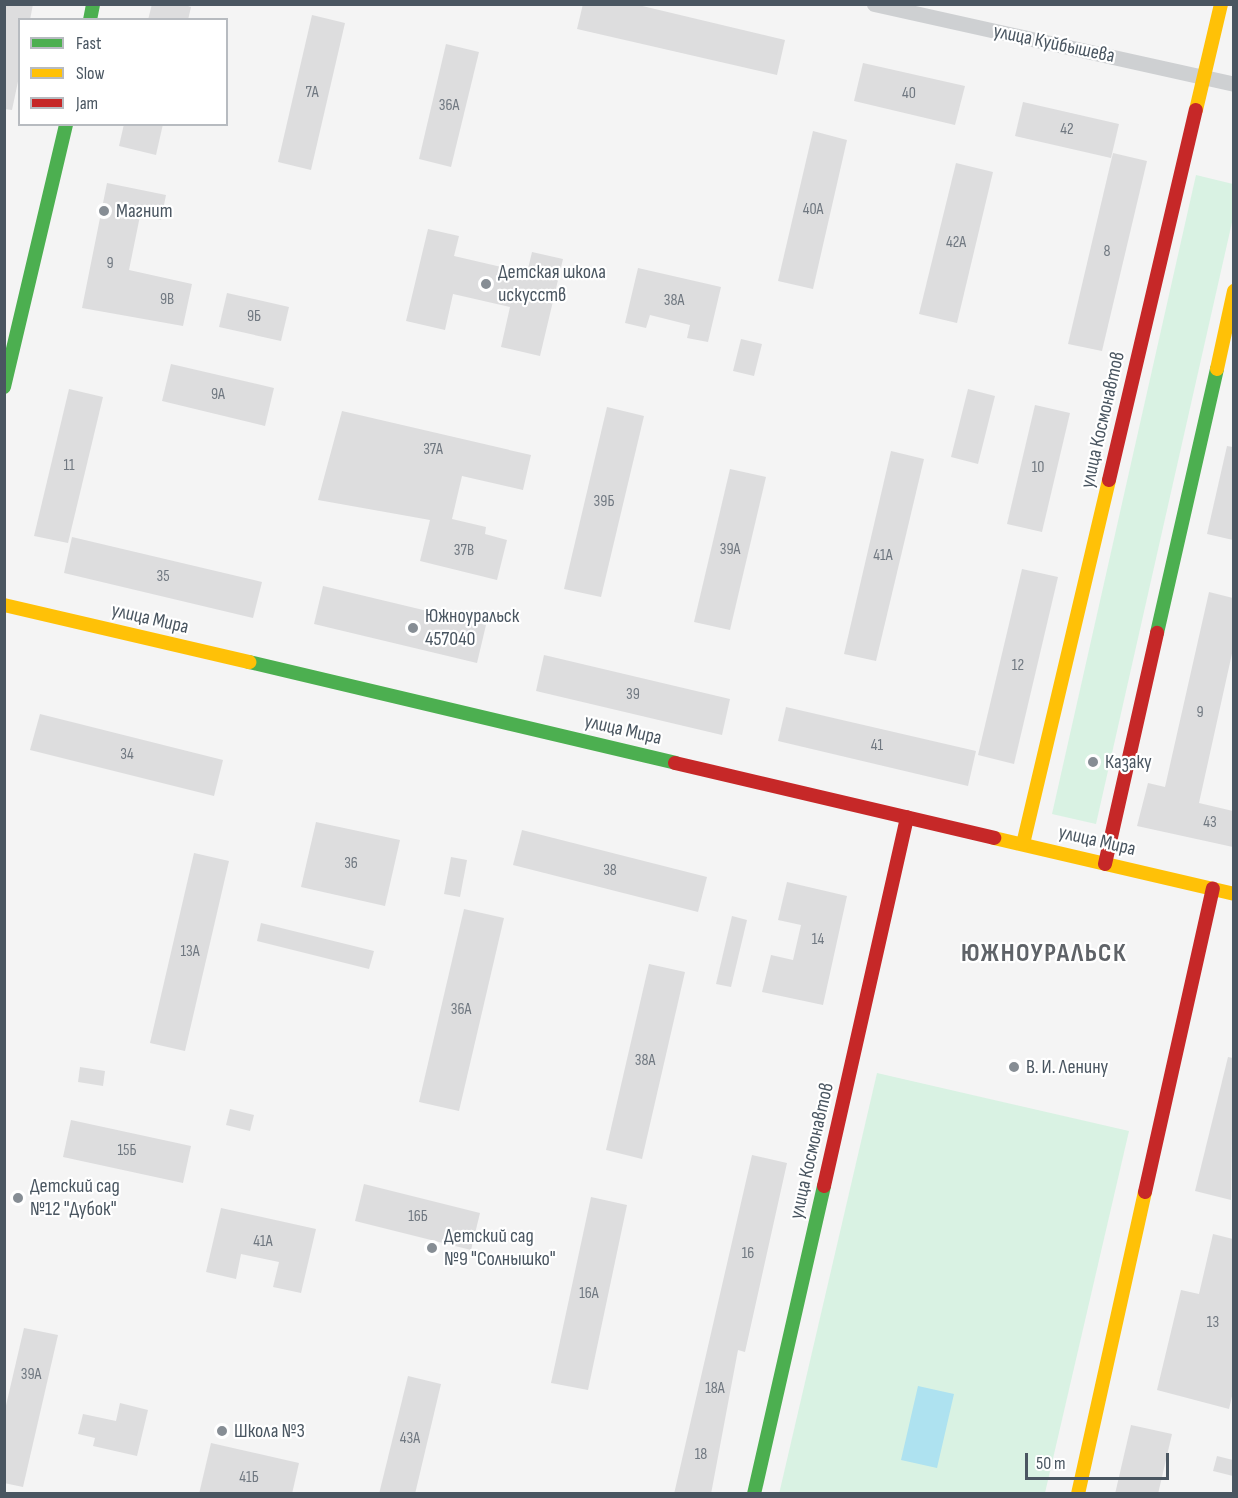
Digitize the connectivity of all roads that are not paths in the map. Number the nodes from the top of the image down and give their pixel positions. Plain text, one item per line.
1 (874, 4) edge
2 (1221, 4) edge
3 (1204, 77) junction
4 (1233, 84) edge
5 (66, 126) edge
6 (1233, 291) edge
7 (4, 387) edge
8 (4, 605) edge
9 (908, 817) junction
10 (1023, 844) junction
11 (1104, 864) junction
12 (1213, 889) junction
13 (1233, 894) edge
14 (754, 1494) edge
15 (1078, 1494) edge

1 - 3 street, улица Куйбышева
2 - 3 street, улица Космонавтов
3 - 4 street, улица Куйбышева
3 - 10 street, улица Космонавтов
5 - 7 street
6 - 11 street
8 - 9 street, улица Мира
9 - 10 street, улица Мира
9 - 14 street, улица Космонавтов
10 - 11 street, улица Мира
11 - 12 street, улица Мира
12 - 13 street, улица Мира
12 - 15 street

